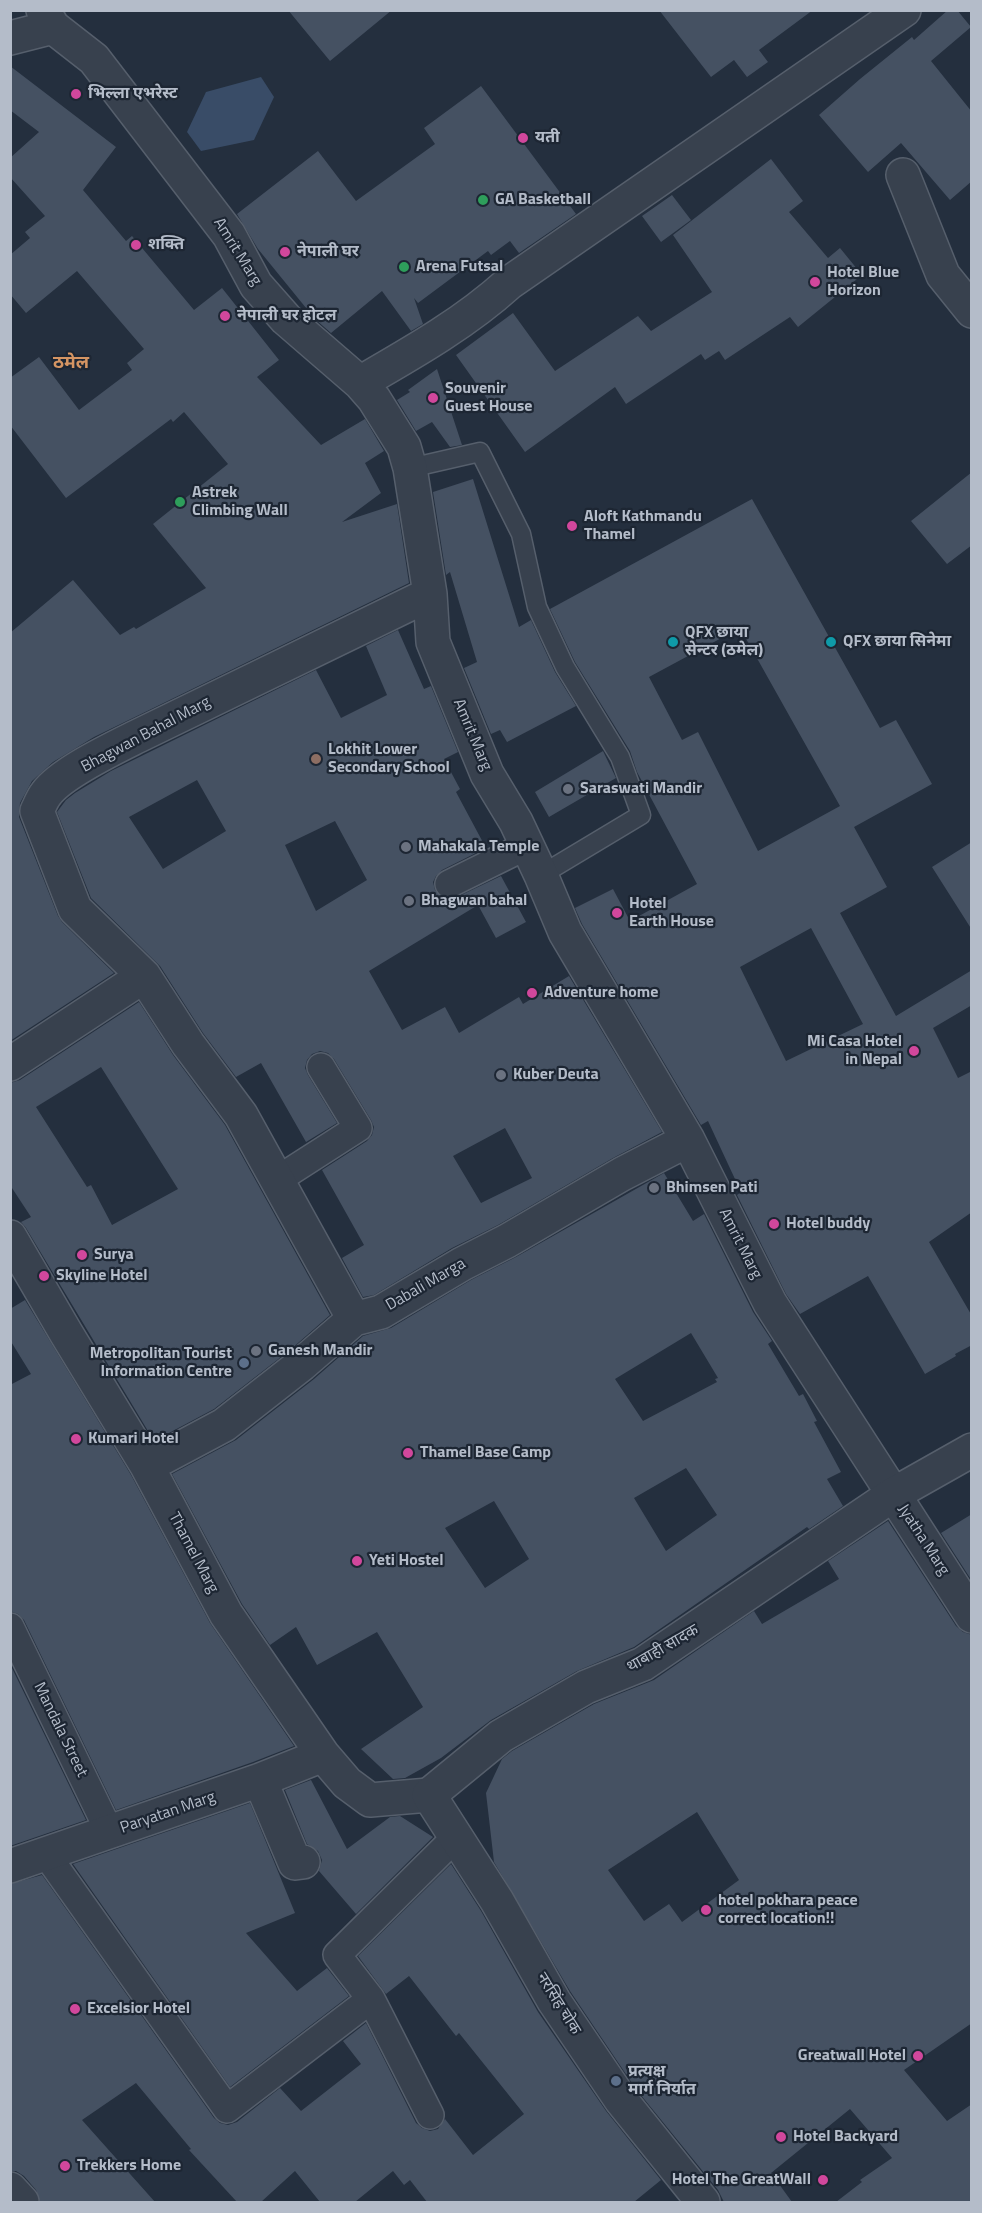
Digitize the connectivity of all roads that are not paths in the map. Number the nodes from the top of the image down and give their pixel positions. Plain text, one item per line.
1 (904, 10) edge
2 (48, 19) edge
3 (10, 38) edge
4 (903, 175) dead end
5 (972, 311) edge
6 (360, 383) junction
7 (410, 468) junction
8 (430, 594) junction
9 (526, 846) junction
10 (541, 875) junction
11 (449, 884) dead end
12 (144, 976) junction
13 (10, 1065) edge
14 (321, 1067) dead end
15 (688, 1140) junction
16 (277, 1180) junction
17 (10, 1237) edge
18 (354, 1319) junction
19 (972, 1450) edge
20 (147, 1466) junction
21 (894, 1494) junction
22 (972, 1616) edge
23 (10, 1627) edge
24 (323, 1755) junction
25 (260, 1780) junction
26 (429, 1795) junction
27 (110, 1833) junction
28 (456, 1837) junction
29 (46, 1854) junction
30 (303, 1862) dead end
31 (10, 1866) edge
32 (371, 1999) junction
33 (430, 2115) dead end
34 (10, 2189) edge
35 (22, 2202) edge
36 (703, 2202) edge

1 - 6 street
2 - 3 street
2 - 6 street, Amrit Marg
4 - 5 street
6 - 7 street, Amrit Marg
7 - 8 street, Amrit Marg
7 - 10 lane
8 - 9 street, Amrit Marg
8 - 12 street, Bhagwan Bahal Marg
9 - 10 street, Amrit Marg
9 - 11 street
10 - 15 street, Amrit Marg
12 - 13 street
12 - 16 street, Bhagwan Bahal Marg
14 - 16 street
15 - 18 street, Dabali Marga
15 - 21 street, Amrit Marg
16 - 18 street, Bhagwan Bahal Marg
17 - 20 street, Thamel Marg
18 - 20 street, Dabali Marga
19 - 21 street, थाबाही सादक
20 - 24 street, Thamel Marg
21 - 22 street, Jyatha Marg
21 - 26 street, थाबाही सादक
23 - 27 street, Mandala Street
24 - 25 street, Paryatan Marg
24 - 26 street, Thamel Marg
25 - 27 street, Paryatan Marg
25 - 30 street
26 - 28 street, नरसिंह चोक
27 - 29 street, Paryatan Marg
28 - 32 street
28 - 36 street, नरसिंह चोक
29 - 31 street, Paryatan Marg
29 - 32 street
32 - 33 street
34 - 35 street

